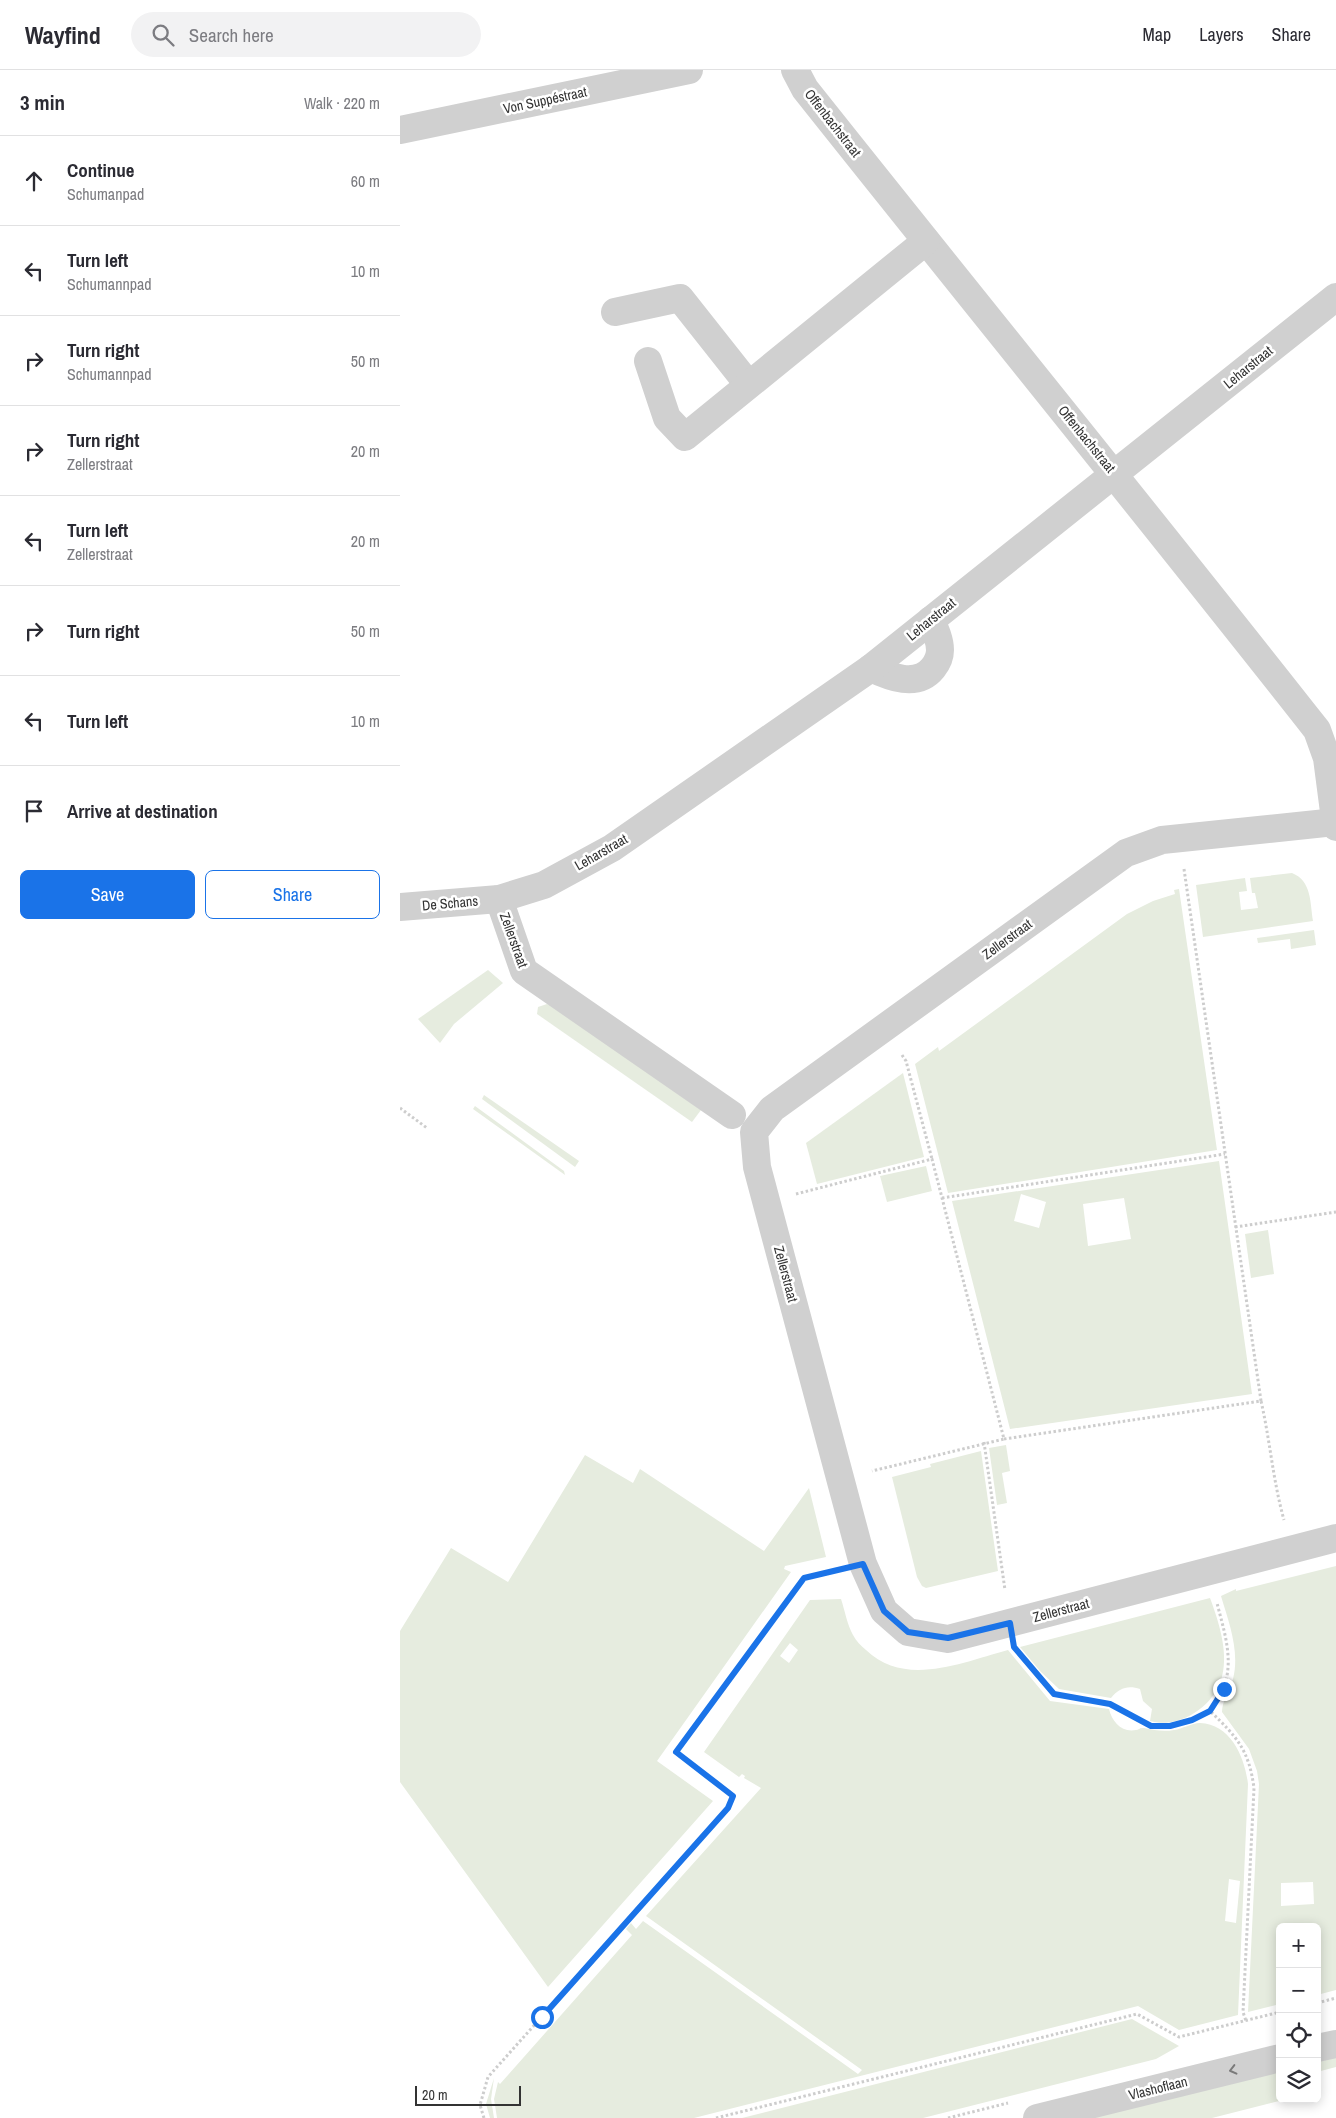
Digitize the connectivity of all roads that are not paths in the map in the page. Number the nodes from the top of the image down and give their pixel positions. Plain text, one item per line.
1 (689, 70) edge
2 (795, 70) edge
3 (400, 130) edge
4 (926, 241) junction
5 (1336, 297) edge
6 (615, 312) dead end
7 (648, 361) dead end
8 (748, 384) junction
9 (1115, 474) junction
10 (931, 620) junction
11 (871, 668) junction
12 (1336, 824) edge
13 (499, 899) junction
14 (400, 907) edge
15 (732, 1115) dead end
16 (1336, 1538) edge
17 (1336, 2044) edge
18 (1321, 2047) edge
19 (1276, 2059) edge
20 (1037, 2118) edge

1 - 3 street, Von Suppéstraat
2 - 4 street, Offenbachstraat
4 - 8 street
4 - 9 street, Offenbachstraat
5 - 9 street, Leharstraat
6 - 8 street
7 - 8 street
9 - 10 street, Leharstraat
9 - 12 street, Offenbachstraat
10 - 11 street, Leharstraat
10 - 11 street
11 - 13 street, Leharstraat
12 - 16 street, Zellerstraat
13 - 14 street, De Schans
13 - 15 street, Zellerstraat
17 - 18 street
19 -> 20 street, Vlashoflaan

